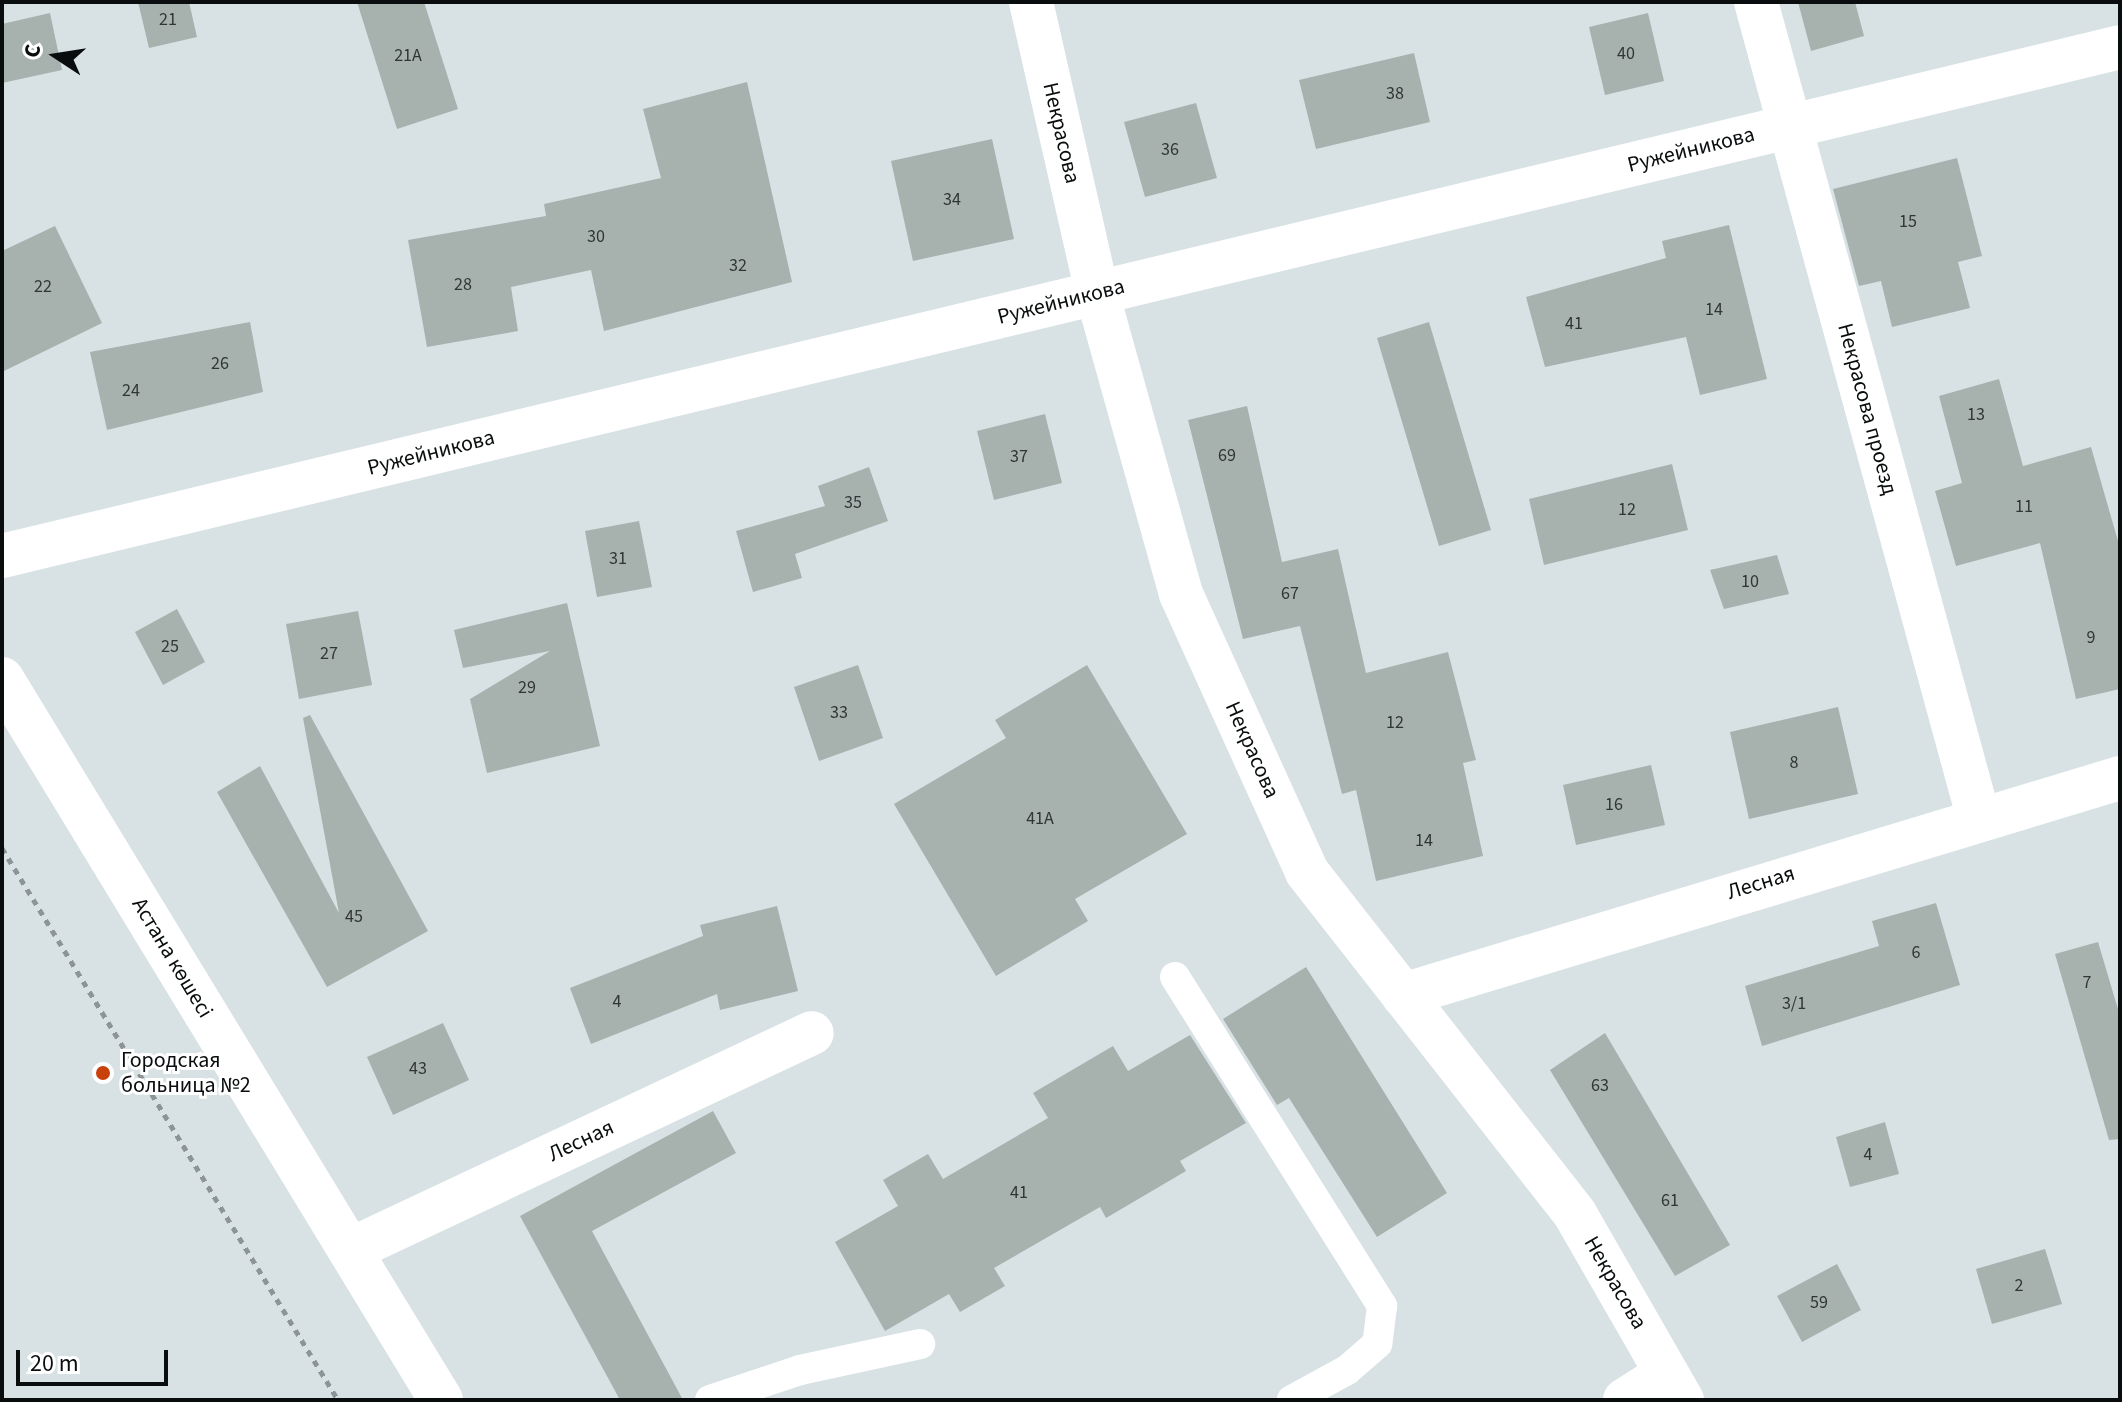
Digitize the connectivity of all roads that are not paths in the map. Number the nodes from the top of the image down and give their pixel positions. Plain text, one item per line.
1 (1031, 2) edge
2 (1756, 2) edge
3 (2120, 47) edge
4 (1789, 126) junction
5 (1097, 293) junction
6 (2, 556) edge
7 (2, 679) edge
8 (2120, 778) edge
9 (1978, 816) junction
10 (1175, 977) dead end
11 (1403, 995) junction
12 (812, 1033) dead end
13 (350, 1250) junction
14 (920, 1344) dead end
15 (1674, 1387) edge
16 (441, 1400) edge
17 (710, 1400) edge
18 (1292, 1400) edge
19 (1625, 1400) edge

1 - 5 street, Некрасова
2 - 4 street, Некрасова проезд
3 - 4 street, Ружейникова
4 - 5 street, Ружейникова
4 - 9 street, Некрасова проезд
5 - 6 street, Ружейникова
5 - 11 street, Некрасова
7 - 13 street, Астана көшесі
8 - 9 street, Лесная
9 - 11 street, Лесная
10 - 18 lane
11 - 15 street, Некрасова
12 - 13 street, Лесная
13 - 16 street, Астана көшесі
14 - 17 lane
15 - 19 street

